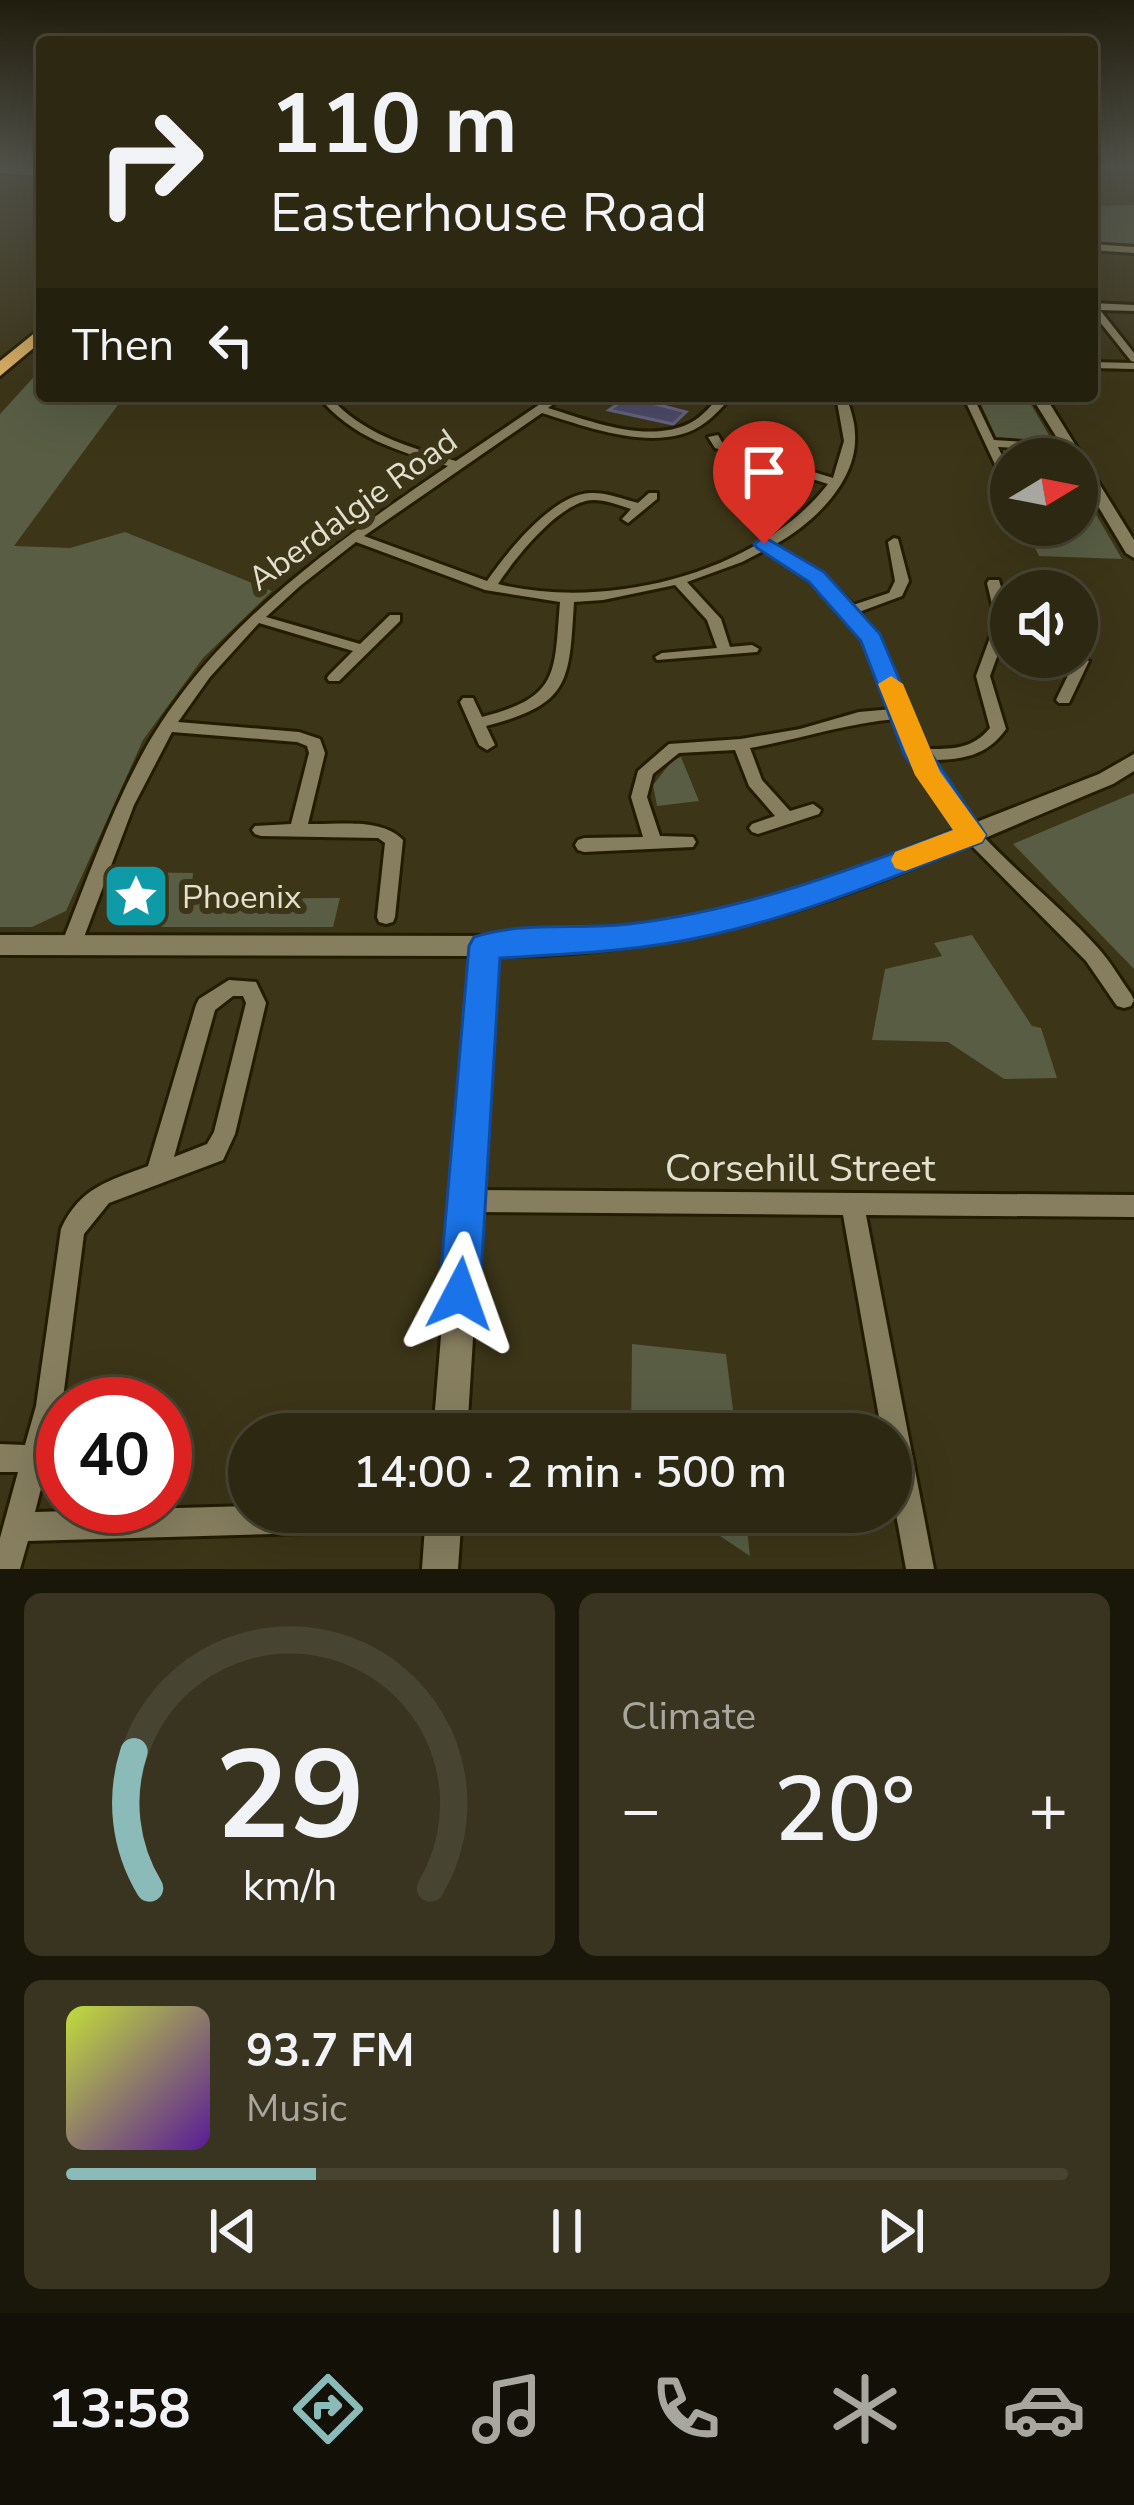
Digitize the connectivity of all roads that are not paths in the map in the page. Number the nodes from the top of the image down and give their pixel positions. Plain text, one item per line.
1 (1098, 247) edge
2 (1134, 250) edge
3 (1098, 307) edge
4 (1134, 308) edge
5 (36, 313) edge
6 (1098, 314) edge
7 (36, 337) edge
8 (3, 340) edge
9 (1134, 362) edge
10 (1098, 364) edge
11 (0, 375) edge
12 (328, 402) edge
13 (550, 402) edge
14 (722, 402) edge
15 (842, 402) edge
16 (971, 402) edge
17 (1042, 402) edge
18 (540, 409) junction
19 (714, 437) dead end
20 (1064, 438) edge
21 (990, 443) edge
22 (459, 466) junction
23 (836, 484) junction
24 (1098, 494) edge
25 (653, 496) dead end
26 (640, 508) junction
27 (628, 519) dead end
28 (357, 538) junction
29 (893, 542) dead end
30 (764, 544) junction
31 (1134, 553) edge
32 (680, 583) junction
33 (490, 586) junction
34 (567, 598) junction
35 (850, 610) junction
36 (256, 618) junction
37 (395, 618) dead end
38 (364, 650) junction
39 (752, 650) dead end
40 (725, 652) junction
41 (662, 657) dead end
42 (990, 664) edge
43 (334, 678) dead end
44 (1074, 678) edge
45 (1064, 700) dead end
46 (468, 702) dead end
47 (902, 713) junction
48 (477, 723) junction
49 (168, 725) junction
50 (741, 744) junction
51 (487, 745) dead end
52 (917, 754) junction
53 (1134, 760) edge
54 (813, 810) dead end
55 (787, 819) junction
56 (758, 828) dead end
57 (261, 830) dead end
58 (298, 830) junction
59 (972, 835) junction
60 (686, 842) dead end
61 (654, 843) junction
62 (584, 845) dead end
63 (386, 917) dead end
64 (0, 945) edge
65 (70, 945) junction
66 (485, 946) junction
67 (1124, 1000) dead end
68 (158, 1172) junction
69 (466, 1201) junction
70 (852, 1203) junction
71 (1134, 1206) edge
72 (50, 1377) edge
73 (451, 1413) edge
74 (0, 1458) edge
75 (36, 1459) edge
76 (36, 1467) edge
77 (228, 1521) edge
78 (20, 1527) junction
79 (443, 1533) edge
80 (6, 1569) edge
81 (440, 1569) edge
82 (920, 1569) edge

1 - 2 street
3 - 4 street
5 - 8 highway
6 - 9 street
7 - 11 highway
9 - 10 street
12 - 22 street
13 - 18 street, Aberdalgie Road
14 - 18 street
15 - 23 street
16 - 21 street
17 - 20 street
18 - 22 street, Aberdalgie Road
19 - 23 street
22 - 28 street, Aberdalgie Road
23 - 30 street
24 - 31 street
25 - 26 street
26 - 27 street
26 - 33 street
28 - 33 street
28 - 36 street, Aberdalgie Road
29 - 35 street
30 - 32 street
30 - 35 street
32 - 34 street
32 - 40 street
33 - 34 street
34 - 48 street
35 - 47 street
36 - 38 street
36 - 49 street, Aberdalgie Road
37 - 38 street
38 - 43 street
39 - 40 street
40 - 41 street
42 - 52 street
44 - 45 street
46 - 48 street
47 - 50 street
47 - 52 street
48 - 51 street
49 - 58 street
49 - 65 street, Aberdalgie Road
50 - 55 street
50 - 61 street
52 - 59 street
53 - 59 street
54 - 55 street
55 - 56 street
57 - 58 street
58 - 63 street
59 - 66 street
59 - 67 street
60 - 61 street
61 - 62 street
64 - 65 street
65 - 66 street
66 - 69 street
68 - 68 street
68 - 72 street
69 - 70 street, Corsehill Street
69 - 73 street
70 - 71 street, Corsehill Street
70 - 82 street
74 - 75 street
76 - 78 street
77 - 78 street
78 - 80 street
79 - 81 street

